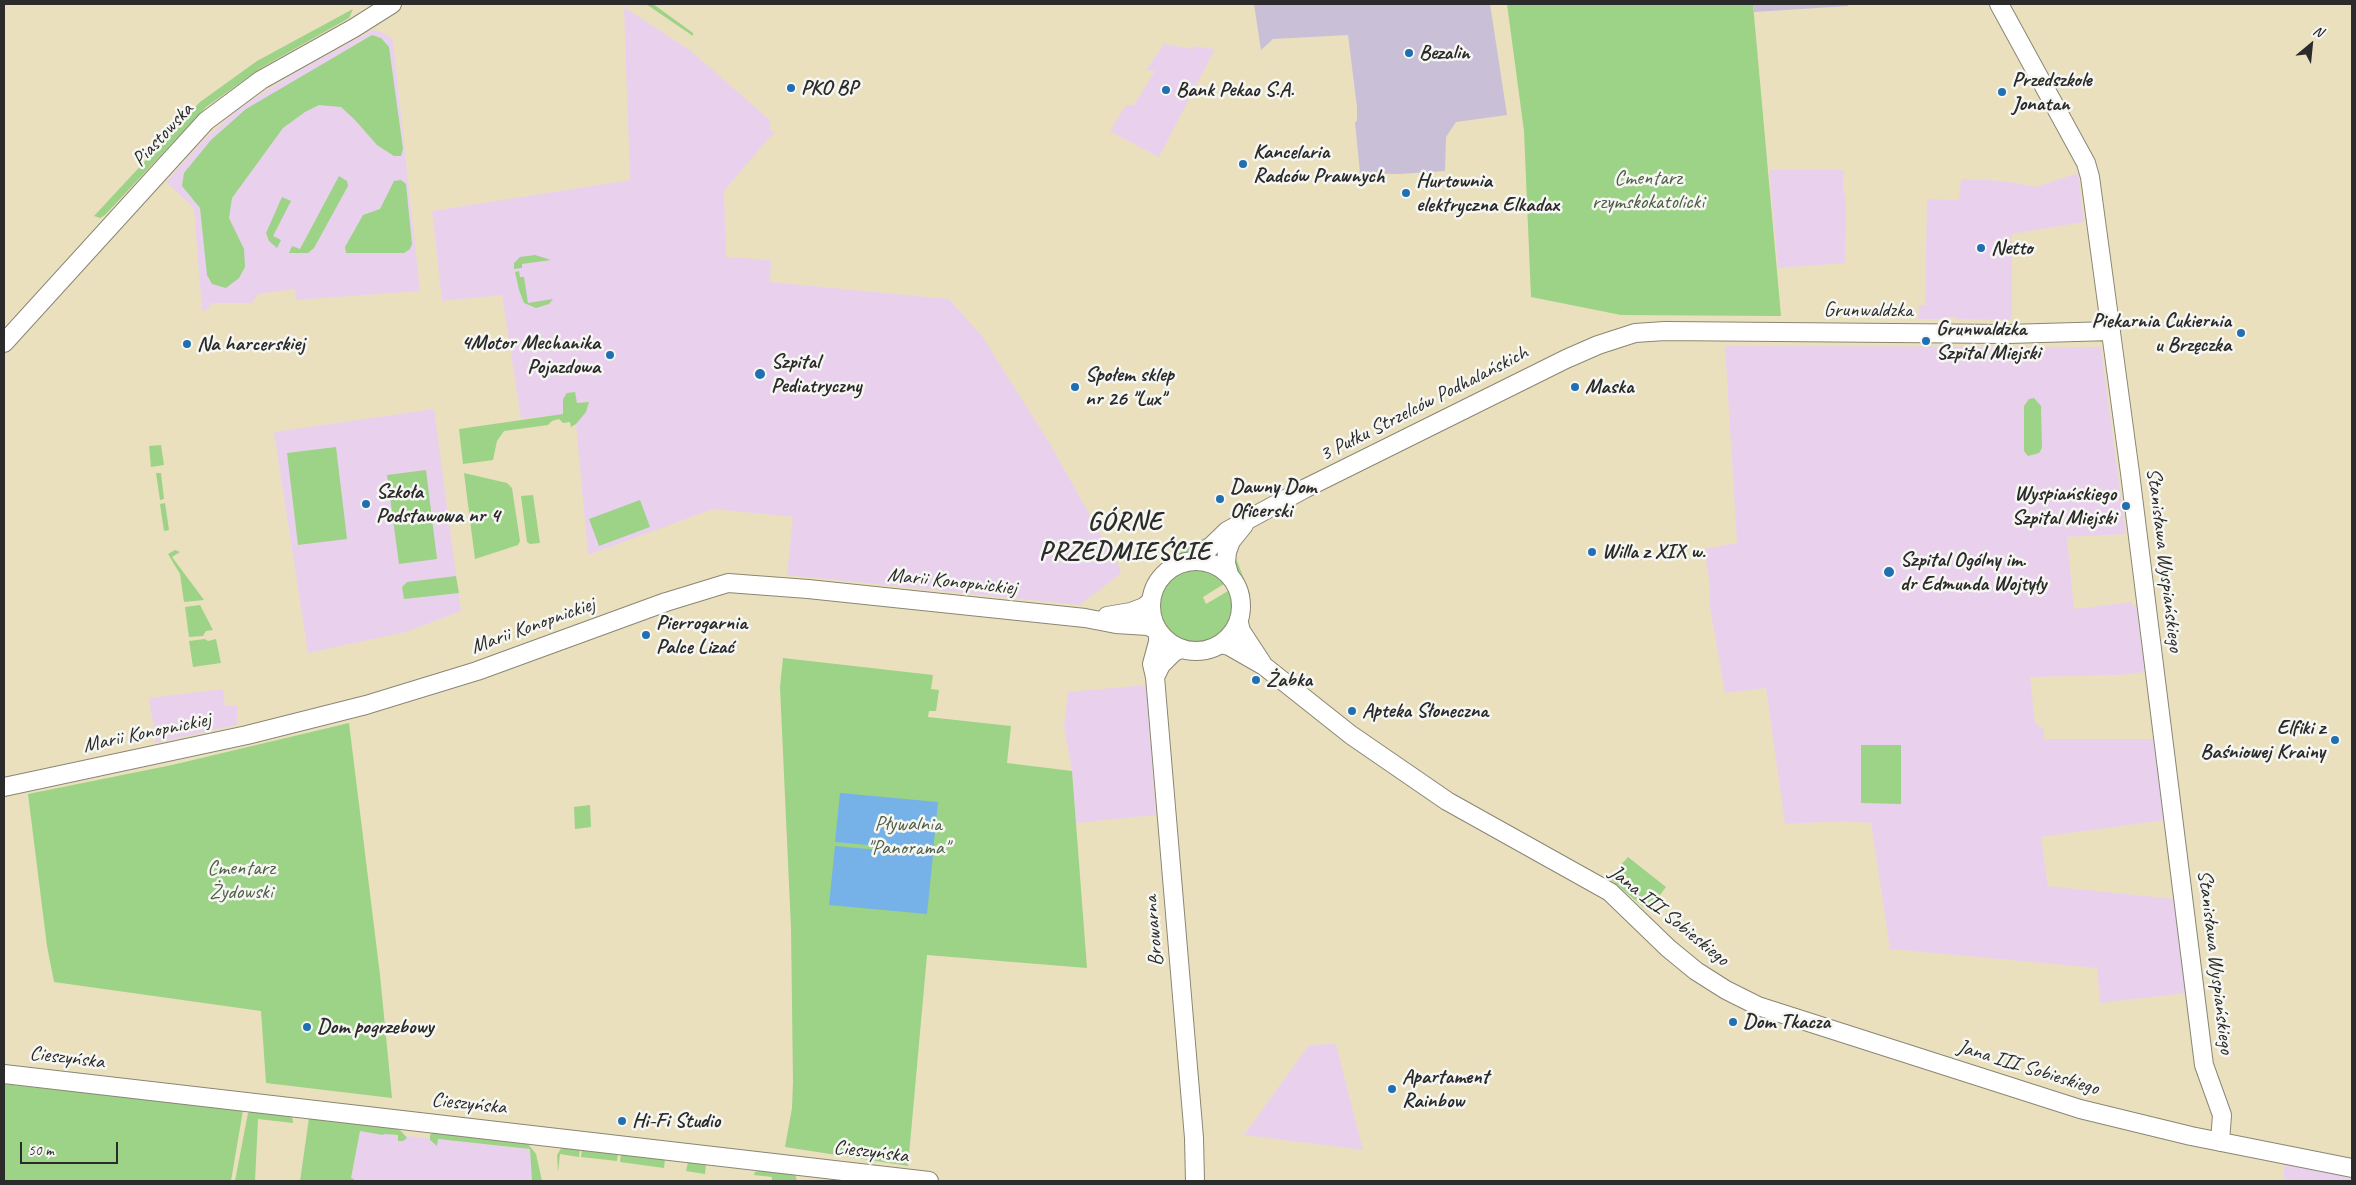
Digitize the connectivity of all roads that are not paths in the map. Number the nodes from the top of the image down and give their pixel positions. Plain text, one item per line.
1 (392, 4) edge
2 (1999, 4) edge
3 (2111, 331) junction
4 (1626, 336) joint
5 (4, 343) edge
6 (1247, 522) junction
7 (1197, 560) junction
8 (1229, 574) junction
9 (1151, 601) junction
10 (1085, 618) junction
11 (1239, 622) junction
12 (1158, 631) junction
13 (1221, 644) junction
14 (1181, 649) junction
15 (1264, 666) junction
16 (1155, 677) junction
17 (4, 788) edge
18 (4, 1074) edge
19 (2220, 1142) junction
20 (2352, 1168) edge
21 (929, 1181) edge
22 (1195, 1181) edge

1 - 5 street, Piastowska
2 - 3 street, Stanisława Wyspiańskiego
3 - 4 street, Grunwaldzka
3 - 19 street, Stanisława Wyspiańskiego
4 - 6 street, 3 Pułku Strzelców Podhalańskich
6 - 7 street, 3 Pułku Strzelców Podhalańskich
6 - 8 street, 3 Pułku Strzelców Podhalańskich
7 - 8 street
7 - 9 street
8 - 11 street
9 - 10 street, Marii Konopnickiej
9 - 12 street
10 - 12 street, Marii Konopnickiej
10 - 17 street, Marii Konopnickiej
11 - 13 street
11 - 15 street, Jana III Sobieskiego
12 - 14 street
12 - 16 street, Browarna
13 - 14 street
13 - 15 street, Jana III Sobieskiego
14 - 16 street
15 - 19 street, Jana III Sobieskiego
16 - 22 street, Browarna
18 - 21 street, Cieszyńska
19 - 20 street, Jana III Sobieskiego

